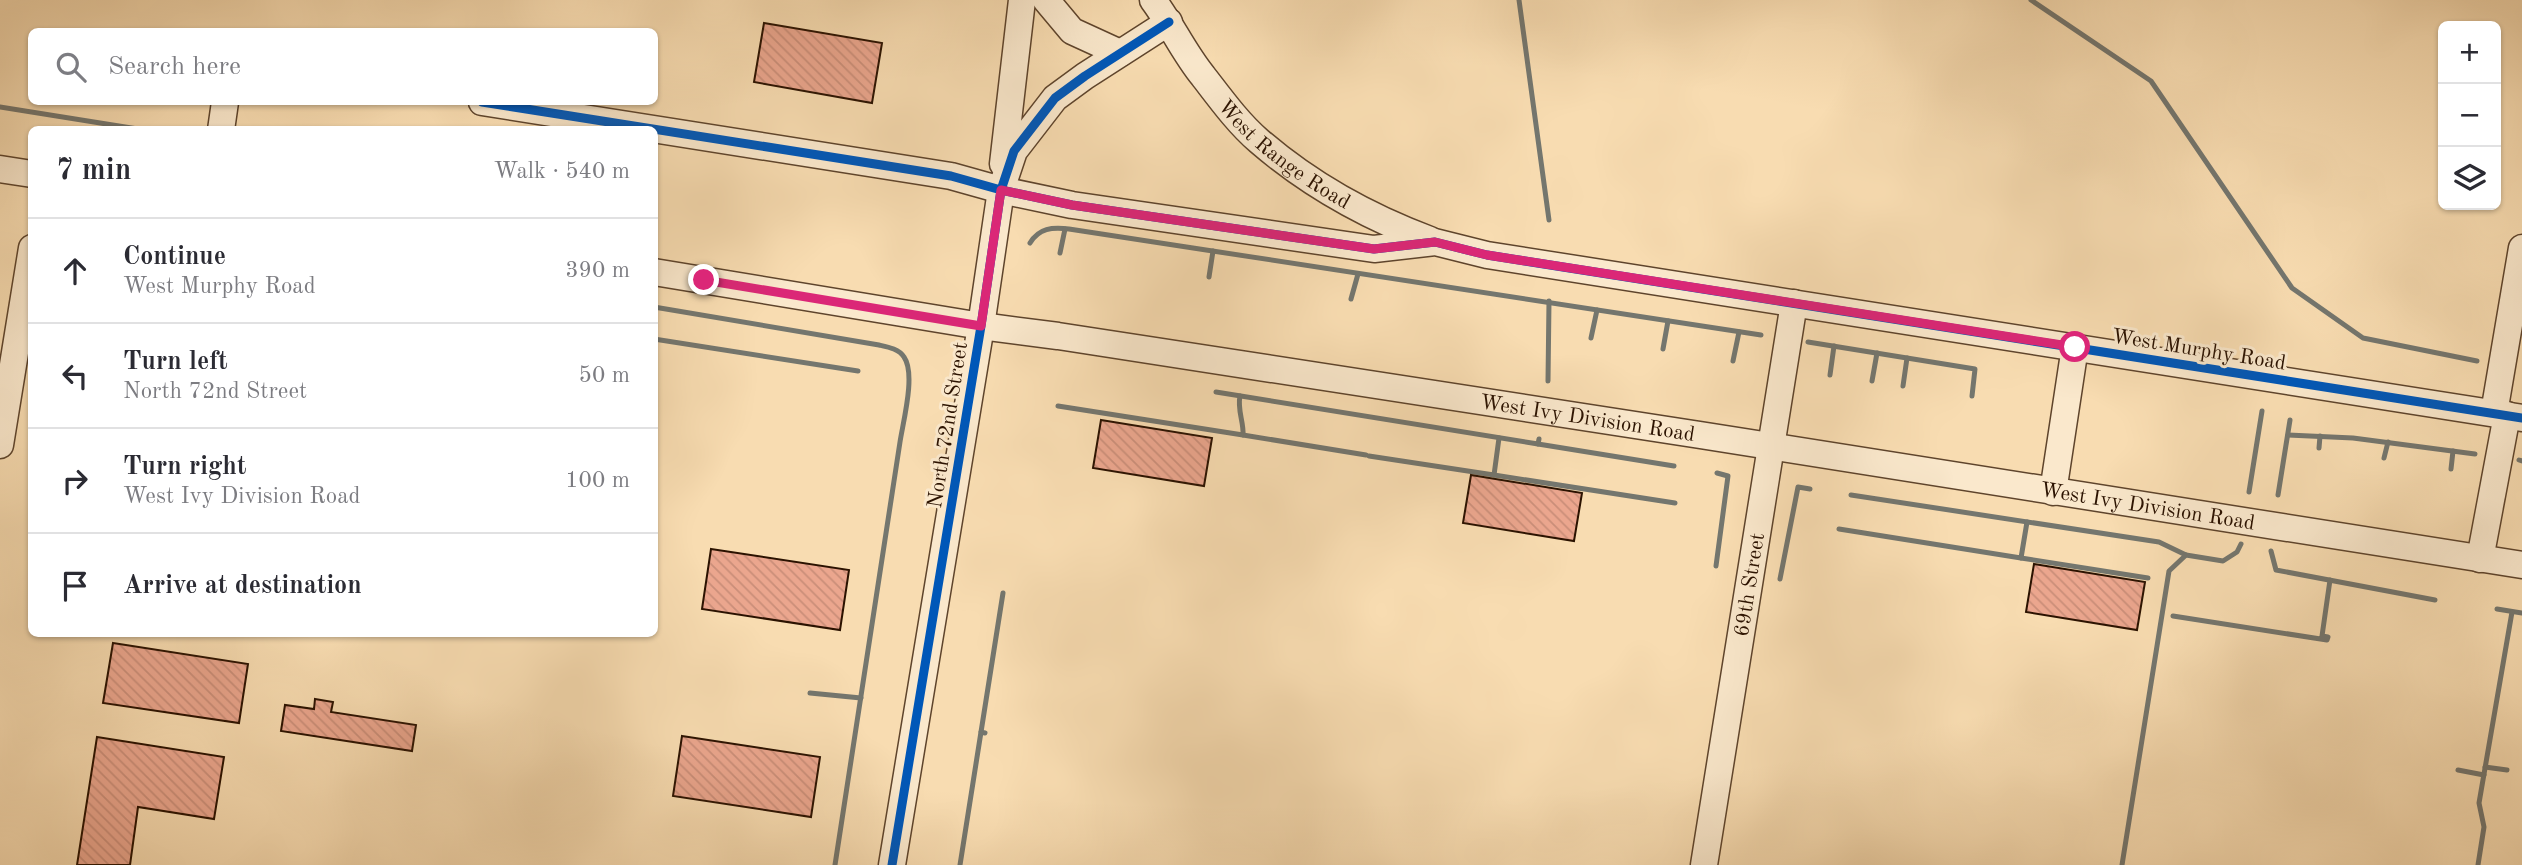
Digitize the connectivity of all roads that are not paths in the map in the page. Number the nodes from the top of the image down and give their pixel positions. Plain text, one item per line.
1 (1022, 0) edge
2 (1046, 0) edge
3 (1153, 0) edge
4 (1167, 11) edge
5 (1120, 53) junction
6 (225, 105) edge
7 (501, 105) edge
8 (222, 126) edge
9 (634, 126) edge
10 (658, 130) edge
11 (0, 169) edge
12 (28, 173) edge
13 (1001, 190) junction
14 (1435, 242) junction
15 (2522, 248) edge
16 (28, 273) edge
17 (658, 273) edge
18 (1794, 303) junction
19 (981, 326) junction
20 (2075, 347) junction
21 (2508, 415) edge
22 (0, 445) edge
23 (1771, 446) junction
24 (2053, 492) junction
25 (2480, 559) junction
26 (2522, 565) edge
27 (892, 865) edge
28 (1704, 865) edge

1 - 13 street
2 - 5 street
3 - 4 street, West Range Road
4 - 5 street, North 72nd Street
4 - 14 street, West Range Road
5 - 13 street, North 72nd Street
6 - 8 street
7 - 9 street, West Murphy Road
10 - 13 street, West Murphy Road
11 - 12 street
13 - 14 street, West Murphy Road
13 - 19 street, North 72nd Street
14 - 18 street, West Murphy Road
15 - 21 street
16 - 22 street
17 - 19 street, West Ivy Division Road
18 - 20 street, West Murphy Road
18 - 23 street, 69th Street
19 - 23 street, West Ivy Division Road
19 - 27 street, North 72nd Street
20 - 21 street, West Murphy Road
20 - 24 street
21 - 25 street
23 - 24 street, West Ivy Division Road
23 - 28 street, 69th Street
24 - 25 street, West Ivy Division Road
25 - 26 street, West Ivy Division Road

